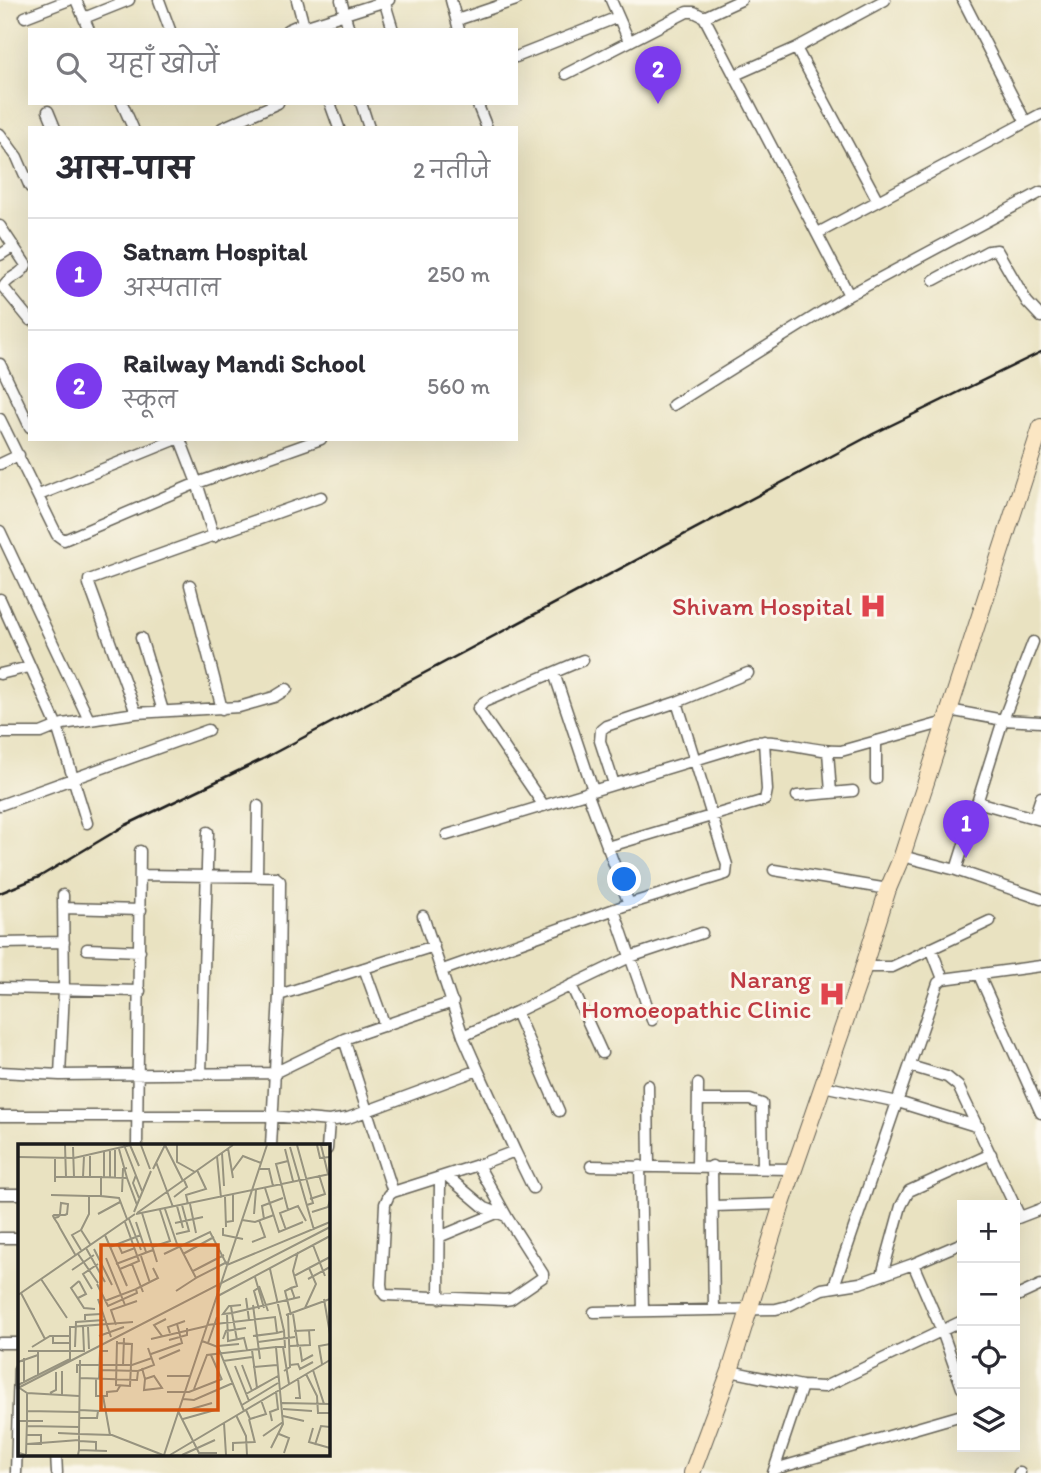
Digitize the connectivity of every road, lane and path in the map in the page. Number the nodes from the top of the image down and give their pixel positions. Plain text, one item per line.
1 (69, 0) edge
2 (76, 0) edge
3 (128, 0) edge
4 (159, 0) edge
5 (297, 0) edge
6 (341, 0) edge
7 (386, 0) edge
8 (451, 0) edge
9 (516, 0) edge
10 (611, 0) edge
11 (682, 0) edge
12 (741, 0) edge
13 (963, 0) edge
14 (882, 1) edge
15 (687, 12) junction
16 (344, 14) junction
17 (25, 17) dead end
18 (618, 17) junction
19 (704, 17) junction
20 (84, 18) junction
21 (458, 25) edge
22 (304, 27) edge
23 (88, 28) edge
24 (169, 28) edge
25 (348, 28) edge
26 (393, 28) edge
27 (629, 41) junction
28 (796, 48) junction
29 (518, 56) edge
30 (566, 74) dead end
31 (735, 75) junction
32 (122, 105) edge
33 (274, 105) edge
34 (331, 105) edge
35 (362, 105) edge
36 (478, 105) edge
37 (48, 111) dead end
38 (1041, 114) edge
39 (1025, 121) junction
40 (54, 126) edge
41 (132, 126) edge
42 (226, 126) edge
43 (338, 126) edge
44 (368, 126) edge
45 (486, 126) edge
46 (0, 134) edge
47 (5, 150) edge
48 (28, 184) edge
49 (1041, 192) edge
50 (877, 199) junction
51 (0, 226) edge
52 (818, 233) junction
53 (14, 246) junction
54 (0, 255) edge
55 (934, 280) dead end
56 (849, 295) junction
57 (1041, 317) edge
58 (28, 318) edge
59 (0, 364) edge
60 (673, 405) dead end
61 (0, 419) edge
62 (28, 423) edge
63 (1041, 427) edge
64 (173, 441) edge
65 (179, 441) edge
66 (315, 441) edge
67 (19, 455) junction
68 (1035, 459) edge
69 (0, 464) edge
70 (197, 483) junction
71 (39, 495) junction
72 (321, 497) dead end
73 (0, 531) edge
74 (214, 537) junction
75 (190, 585) dead end
76 (0, 598) edge
77 (2, 611) edge
78 (141, 638) dead end
79 (1033, 642) dead end
80 (583, 660) dead end
81 (29, 667) junction
82 (554, 673) junction
83 (748, 673) dead end
84 (0, 674) edge
85 (287, 689) dead end
86 (677, 702) junction
87 (222, 709) junction
88 (163, 711) junction
89 (136, 713) junction
90 (947, 716) junction
91 (89, 720) junction
92 (1003, 720) junction
93 (1041, 722) edge
94 (57, 726) junction
95 (208, 730) dead end
96 (0, 733) edge
97 (764, 741) junction
98 (876, 741) junction
99 (828, 751) junction
100 (693, 760) junction
101 (75, 778) junction
102 (876, 779) dead end
103 (614, 784) junction
104 (590, 791) junction
105 (853, 791) dead end
106 (831, 793) junction
107 (797, 796) dead end
108 (1041, 797) edge
109 (977, 802) junction
110 (0, 805) edge
111 (258, 806) dead end
112 (544, 806) junction
113 (712, 817) junction
114 (1038, 819) edge
115 (87, 822) dead end
116 (208, 832) dead end
117 (447, 835) dead end
118 (607, 847) junction
119 (141, 851) dead end
120 (902, 856) junction
121 (774, 870) dead end
122 (957, 870) junction
123 (141, 875) junction
124 (207, 876) junction
125 (257, 877) junction
126 (888, 889) junction
127 (63, 895) dead end
128 (1041, 899) edge
129 (629, 904) junction
130 (63, 908) junction
131 (141, 910) junction
132 (614, 910) junction
133 (423, 916) dead end
134 (990, 921) dead end
135 (702, 933) dead end
136 (64, 942) junction
137 (0, 943) edge
138 (434, 946) junction
139 (931, 948) junction
140 (88, 949) dead end
141 (140, 951) junction
142 (630, 957) junction
143 (1041, 966) edge
144 (863, 967) junction
145 (364, 968) junction
146 (443, 970) junction
147 (979, 975) junction
148 (943, 979) junction
149 (571, 985) junction
150 (0, 988) edge
151 (64, 990) junction
152 (140, 991) junction
153 (279, 995) junction
154 (453, 1002) junction
155 (516, 1012) junction
156 (652, 1020) dead end
157 (385, 1026) junction
158 (463, 1035) junction
159 (344, 1039) junction
160 (602, 1053) dead end
161 (910, 1066) junction
162 (478, 1070) junction
163 (0, 1073) edge
164 (138, 1073) junction
165 (274, 1073) junction
166 (201, 1074) junction
167 (60, 1075) junction
168 (698, 1084) dead end
169 (648, 1085) dead end
170 (823, 1086) junction
171 (698, 1100) junction
172 (898, 1102) junction
173 (368, 1110) junction
174 (559, 1111) dead end
175 (1041, 1113) edge
176 (139, 1115) junction
177 (0, 1116) edge
178 (271, 1116) junction
179 (329, 1121) junction
180 (979, 1127) junction
181 (138, 1144) edge
182 (271, 1144) edge
183 (327, 1144) edge
184 (515, 1151) junction
185 (991, 1154) junction
186 (478, 1165) junction
187 (591, 1166) dead end
188 (645, 1166) junction
189 (712, 1166) junction
190 (697, 1167) junction
191 (763, 1168) junction
192 (794, 1169) junction
193 (443, 1177) junction
194 (533, 1188) dead end
195 (393, 1192) junction
196 (0, 1194) edge
197 (18, 1195) edge
198 (1010, 1200) edge
199 (782, 1205) junction
200 (714, 1206) junction
201 (1041, 1209) edge
202 (502, 1215) junction
203 (1020, 1217) edge
204 (439, 1237) junction
205 (0, 1238) edge
206 (18, 1238) edge
207 (957, 1244) edge
208 (913, 1264) junction
209 (881, 1275) junction
210 (1041, 1285) edge
211 (834, 1286) junction
212 (1020, 1295) edge
213 (439, 1298) junction
214 (714, 1310) junction
215 (748, 1310) junction
216 (643, 1311) junction
217 (594, 1312) dead end
218 (957, 1324) edge
219 (942, 1331) junction
220 (0, 1343) edge
221 (18, 1343) edge
222 (730, 1371) junction
223 (957, 1374) edge
224 (802, 1386) junction
225 (18, 1404) edge
226 (957, 1416) edge
227 (774, 1471) edge
228 (16, 1473) edge
229 (692, 1473) edge

1 - 17 street
2 - 20 street
3 - 20 street
4 - 24 street
5 - 22 street
6 - 16 street
7 - 16 street
7 - 26 street
8 - 21 street
9 - 21 street
10 - 18 street
11 - 15 street
12 - 19 street
13 - 39 street
14 - 28 street
15 - 19 street
15 - 27 street
16 - 22 street
16 - 25 street
18 - 27 street
18 - 29 street
19 - 31 street
20 - 23 street
27 - 30 street
28 - 31 street
28 - 50 street
31 - 52 street
32 - 41 street
33 - 42 street
34 - 43 street
35 - 44 street
36 - 45 street
37 - 40 street
38 - 39 street
39 - 50 street
46 - 47 street
47 - 48 street
49 - 56 street
50 - 52 street
51 - 53 street
52 - 56 street
53 - 54 street
53 - 58 street
55 - 57 street
56 - 60 street
59 - 62 street
61 - 67 street
63 - 68 main road
64 - 71 street
65 - 70 street
66 - 70 street
67 - 69 street
67 - 71 street
68 - 90 main road
70 - 71 street
70 - 74 street
72 - 74 street
73 - 91 street
74 - 89 street
75 - 87 street
76 - 77 street
77 - 81 street
78 - 88 street
79 - 92 street
80 - 82 street
81 - 84 street
81 - 94 street
82 - 104 street
82 - 112 street
83 - 86 street
85 - 87 street
86 - 100 street
86 - 103 street
87 - 88 street
88 - 89 street
89 - 91 street
90 - 92 street
90 - 98 street
90 - 120 main road
91 - 94 street
92 - 93 street
92 - 109 street
94 - 96 street
94 - 101 street
95 - 101 street
97 - 99 street
97 - 100 street
97 - 113 street
98 - 99 street
98 - 102 street
99 - 106 street
100 - 103 street
100 - 113 street
101 - 110 street
101 - 115 street
103 - 104 street
104 - 112 street
104 - 118 street
105 - 106 street
106 - 107 street
108 - 114 street
109 - 114 street
109 - 122 street
111 - 125 street
112 - 117 street
113 - 118 street
113 - 129 street
116 - 124 street
118 - 129 street
119 - 123 street
120 - 122 street
120 - 126 main road
121 - 126 street
122 - 128 street
123 - 124 street
123 - 131 street
124 - 125 street
124 - 166 street
125 - 153 street
126 - 144 main road
127 - 130 street
129 - 132 street
130 - 131 street
130 - 136 street
131 - 141 street
132 - 142 street
132 - 146 street
133 - 138 street
134 - 139 street
135 - 142 street
136 - 137 street
136 - 151 street
138 - 145 street
138 - 146 street
139 - 144 street
139 - 148 street
140 - 141 street
141 - 152 street
142 - 149 street
142 - 156 street
143 - 147 street
144 - 170 main road
145 - 153 street
145 - 157 street
146 - 154 street
147 - 148 street
147 - 175 street
148 - 161 street
149 - 155 street
149 - 160 street
150 - 151 street
151 - 152 street
151 - 167 street
152 - 164 street
153 - 165 street
154 - 157 street
154 - 158 street
155 - 158 street
155 - 174 street
157 - 159 street
158 - 162 street
159 - 165 street
159 - 173 street
161 - 172 street
161 - 180 street
162 - 173 street
162 - 184 street
163 - 167 street
164 - 166 street
164 - 167 street
164 - 176 street
165 - 166 street
165 - 178 street
168 - 171 street
169 - 188 street
170 - 172 street
170 - 192 main road
171 - 190 street
171 - 191 street
172 - 180 street
172 - 211 street
173 - 179 street
173 - 195 street
176 - 177 street
176 - 178 street
176 - 181 street
178 - 179 street
178 - 182 street
179 - 183 street
180 - 185 street
184 - 186 street
184 - 194 street
185 - 198 street
185 - 209 street
186 - 193 street
186 - 202 street
187 - 188 street
188 - 190 street
188 - 216 street
189 - 190 street
189 - 191 street
189 - 200 street
191 - 192 street
192 - 199 main road
193 - 195 street
193 - 202 street
193 - 204 street
195 - 213 street
196 - 197 street
199 - 200 street
199 - 215 main road
200 - 214 street
201 - 203 street
202 - 204 street
202 - 213 street
204 - 213 street
205 - 206 street
207 - 208 street
208 - 209 street
208 - 219 street
209 - 211 street
210 - 212 street
211 - 215 street
214 - 215 street
214 - 216 street
215 - 222 main road
216 - 217 street
218 - 219 street
219 - 223 street
219 - 224 street
220 - 221 street
222 - 224 street
222 - 229 main road
224 - 227 street
225 - 228 street
226 - 227 street

